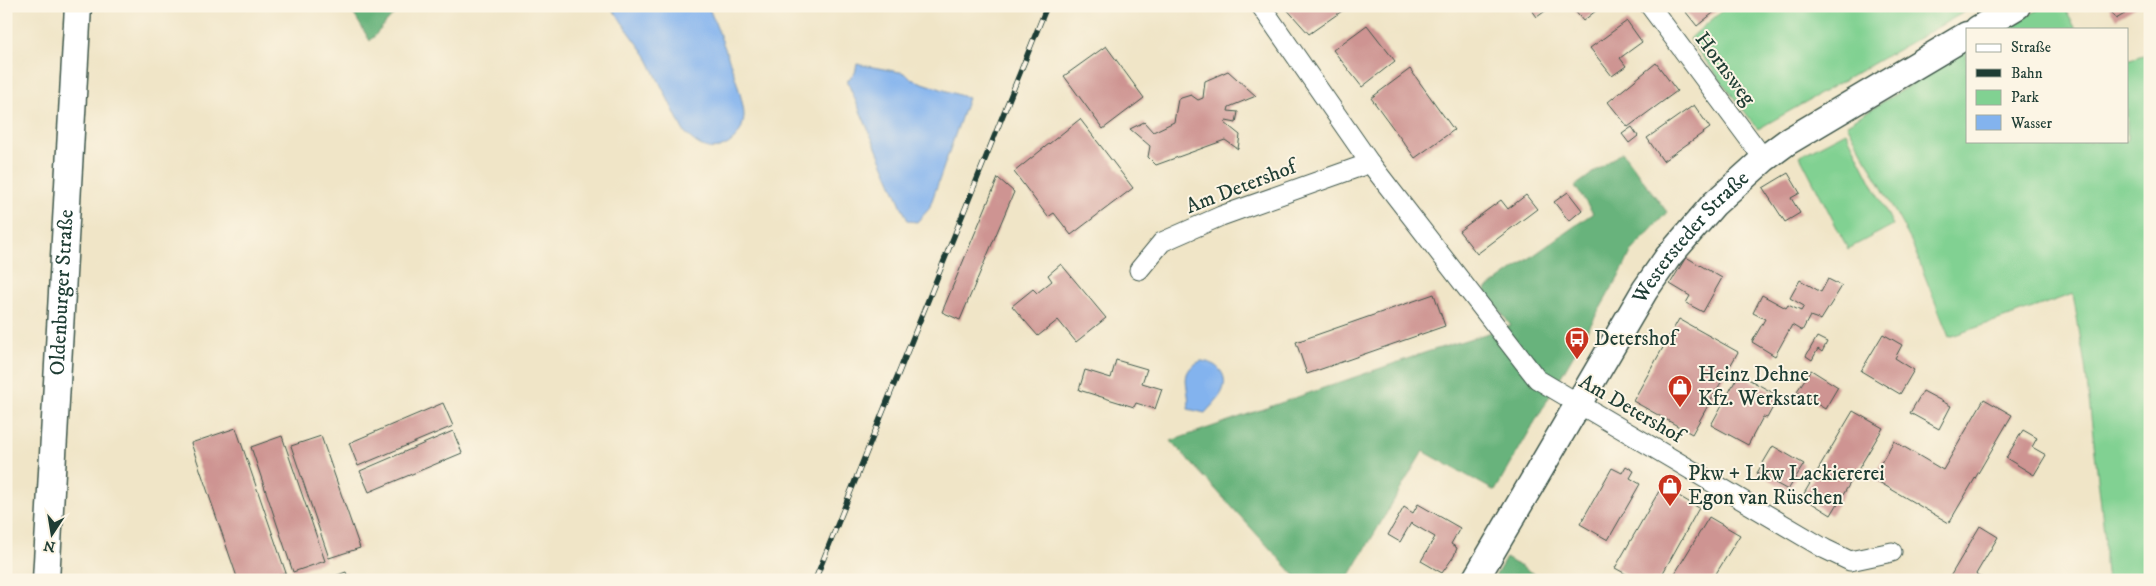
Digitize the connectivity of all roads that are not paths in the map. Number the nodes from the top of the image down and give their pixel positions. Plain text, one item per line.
1 (78, 6) edge
2 (1261, 6) edge
3 (1650, 6) edge
4 (2018, 6) edge
5 (1980, 28) edge
6 (1966, 36) edge
7 (1764, 159) junction
8 (1370, 163) junction
9 (1139, 270) dead end
10 (1578, 404) junction
11 (1892, 552) dead end
12 (46, 580) edge
13 (1475, 580) edge

1 - 12 main road, Oldenburger Straße
2 - 8 street, Am Detershof
3 - 7 street, Hornsweg
4 - 5 main road
6 - 7 main road, Westersteder Straße
7 - 10 main road, Westersteder Straße
8 - 9 street, Am Detershof
8 - 10 street, Am Detershof
10 - 11 street, Am Detershof
10 - 13 main road, Westersteder Straße

